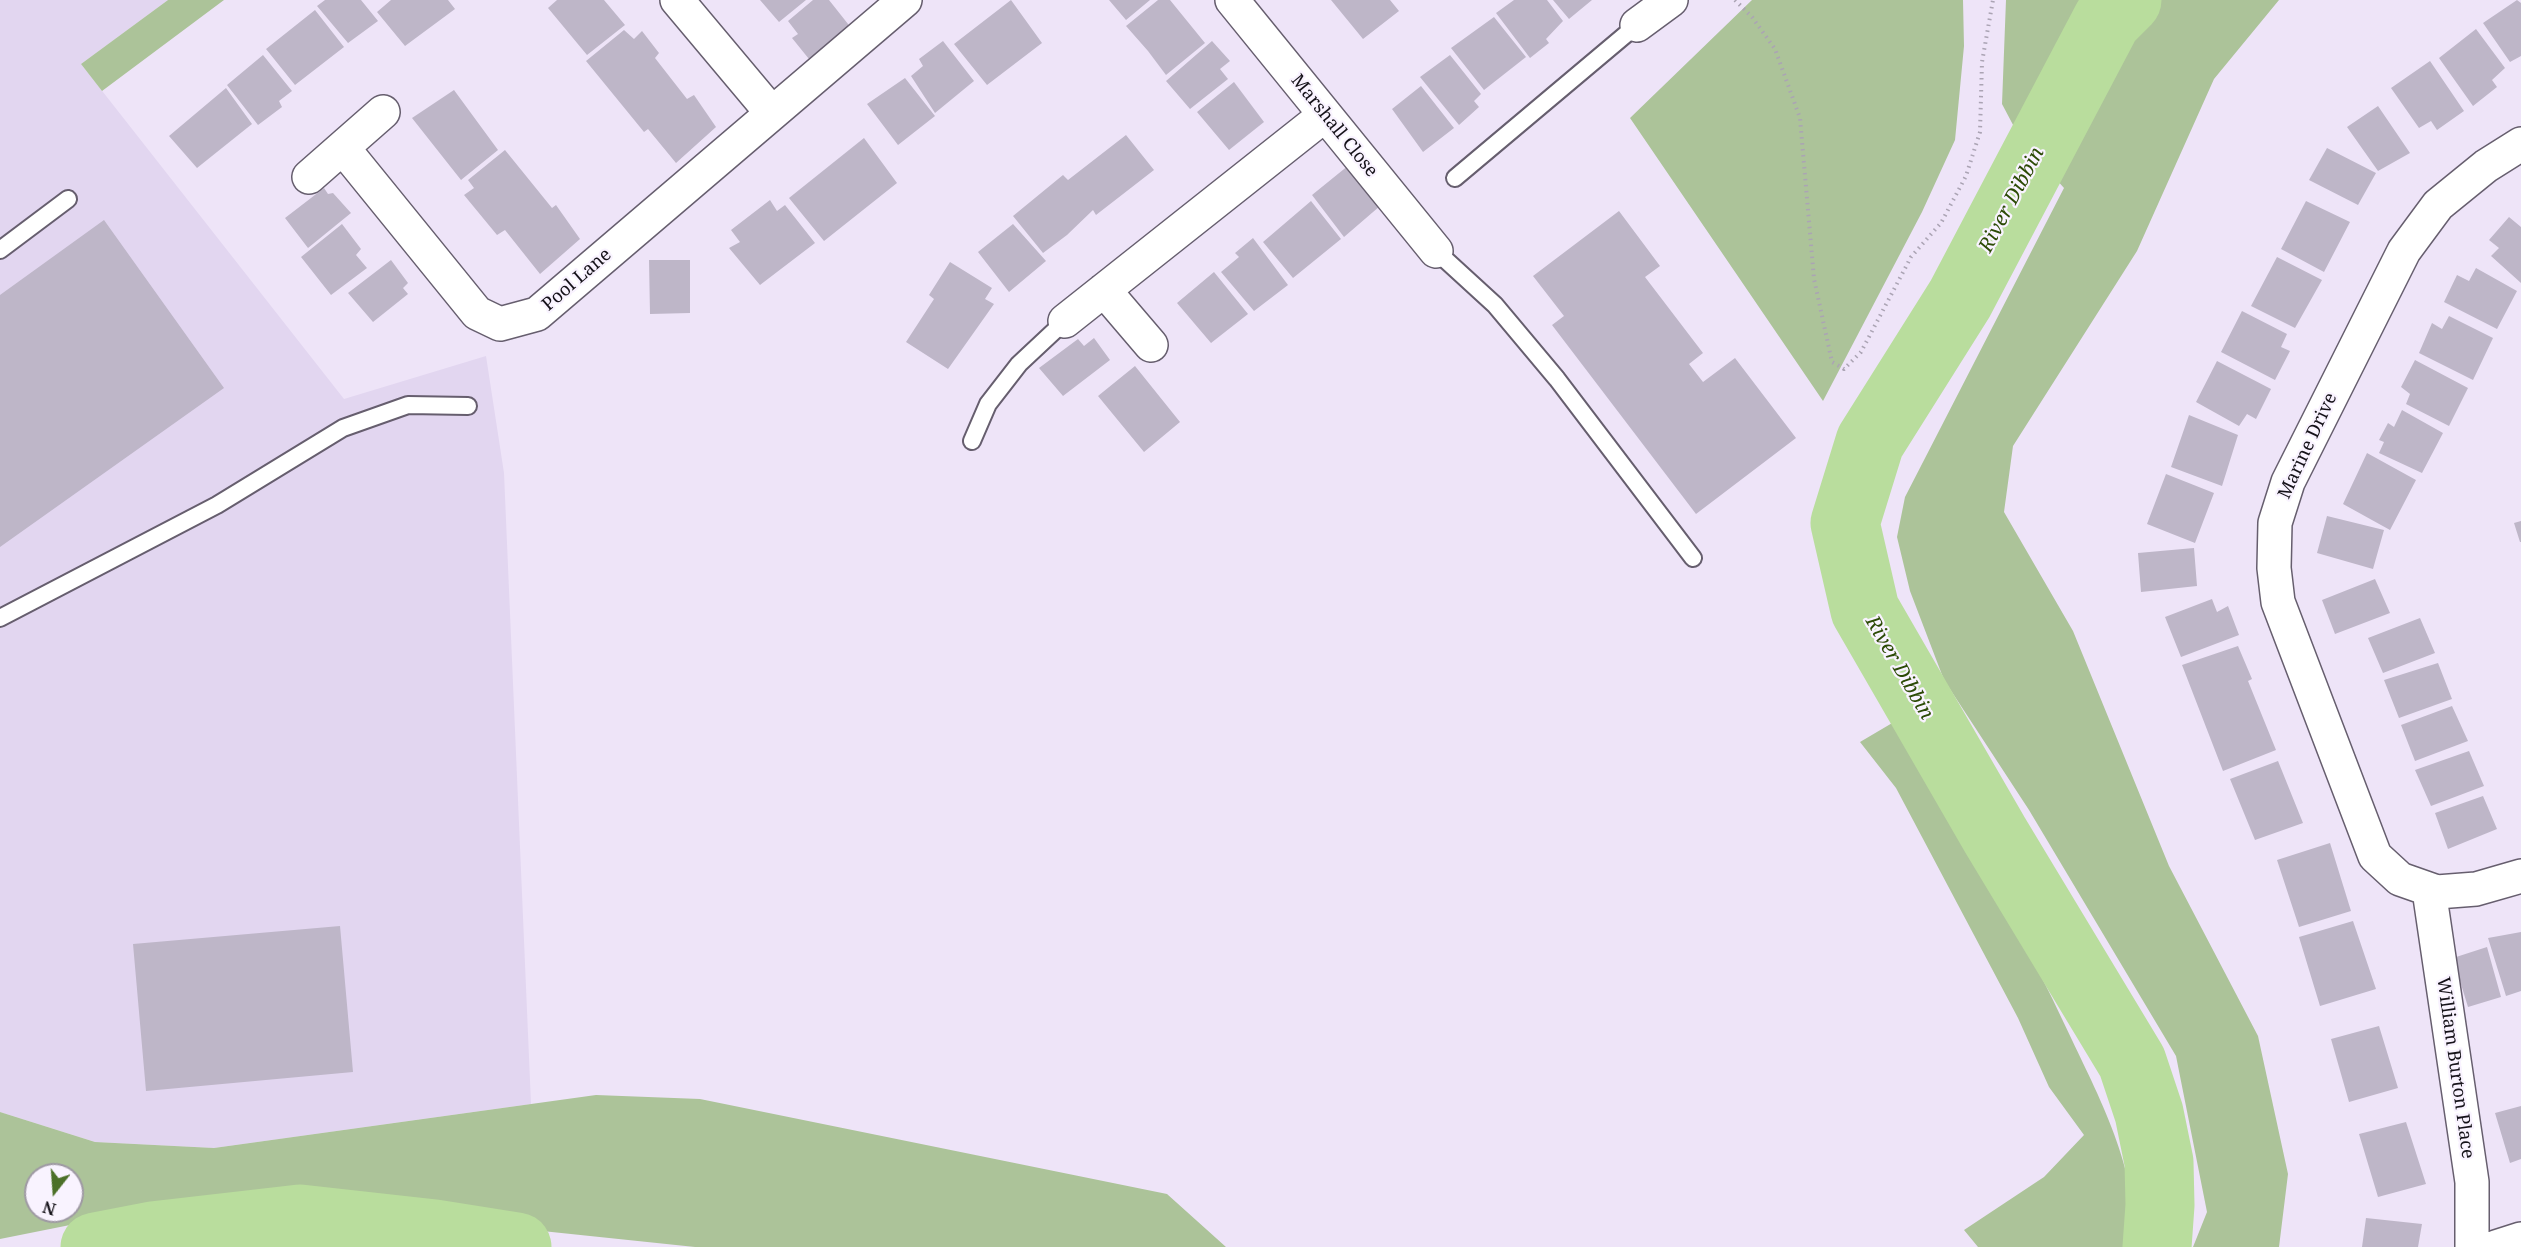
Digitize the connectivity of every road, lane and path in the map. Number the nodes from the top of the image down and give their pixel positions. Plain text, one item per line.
1 (677, 0) edge
2 (905, 0) edge
3 (1232, 0) edge
4 (1671, 0) edge
5 (1735, 0) edge
6 (1993, 0) edge
7 (1637, 25) joint
8 (382, 112) dead end
9 (771, 112) junction
10 (1325, 115) junction
11 (2521, 144) edge
12 (344, 148) junction
13 (309, 177) dead end
14 (1455, 178) dead end
15 (68, 199) dead end
16 (0, 250) edge
17 (1436, 251) joint
18 (1104, 290) junction
19 (1065, 321) joint
20 (1151, 345) dead end
21 (468, 406) dead end
22 (972, 441) dead end
23 (1693, 558) dead end
24 (0, 618) edge
25 (2521, 876) edge
26 (2429, 890) junction
27 (2521, 1239) edge
28 (2472, 1247) edge
29 (2496, 1247) edge

1 - 9 street
2 - 9 street, Pool Lane
3 - 10 street, Marshall Close
4 - 7 street
5 - 6 path
7 - 14 lane
8 - 12 street
9 - 12 street, Pool Lane
10 - 17 street, Marshall Close
10 - 18 street
11 - 26 street, Marine Drive
12 - 13 street
15 - 16 lane
17 - 23 lane
18 - 19 street
18 - 20 street
19 - 22 lane
21 - 24 lane
25 - 26 street, Marine Drive
26 - 28 street, William Burton Place
27 - 29 street

